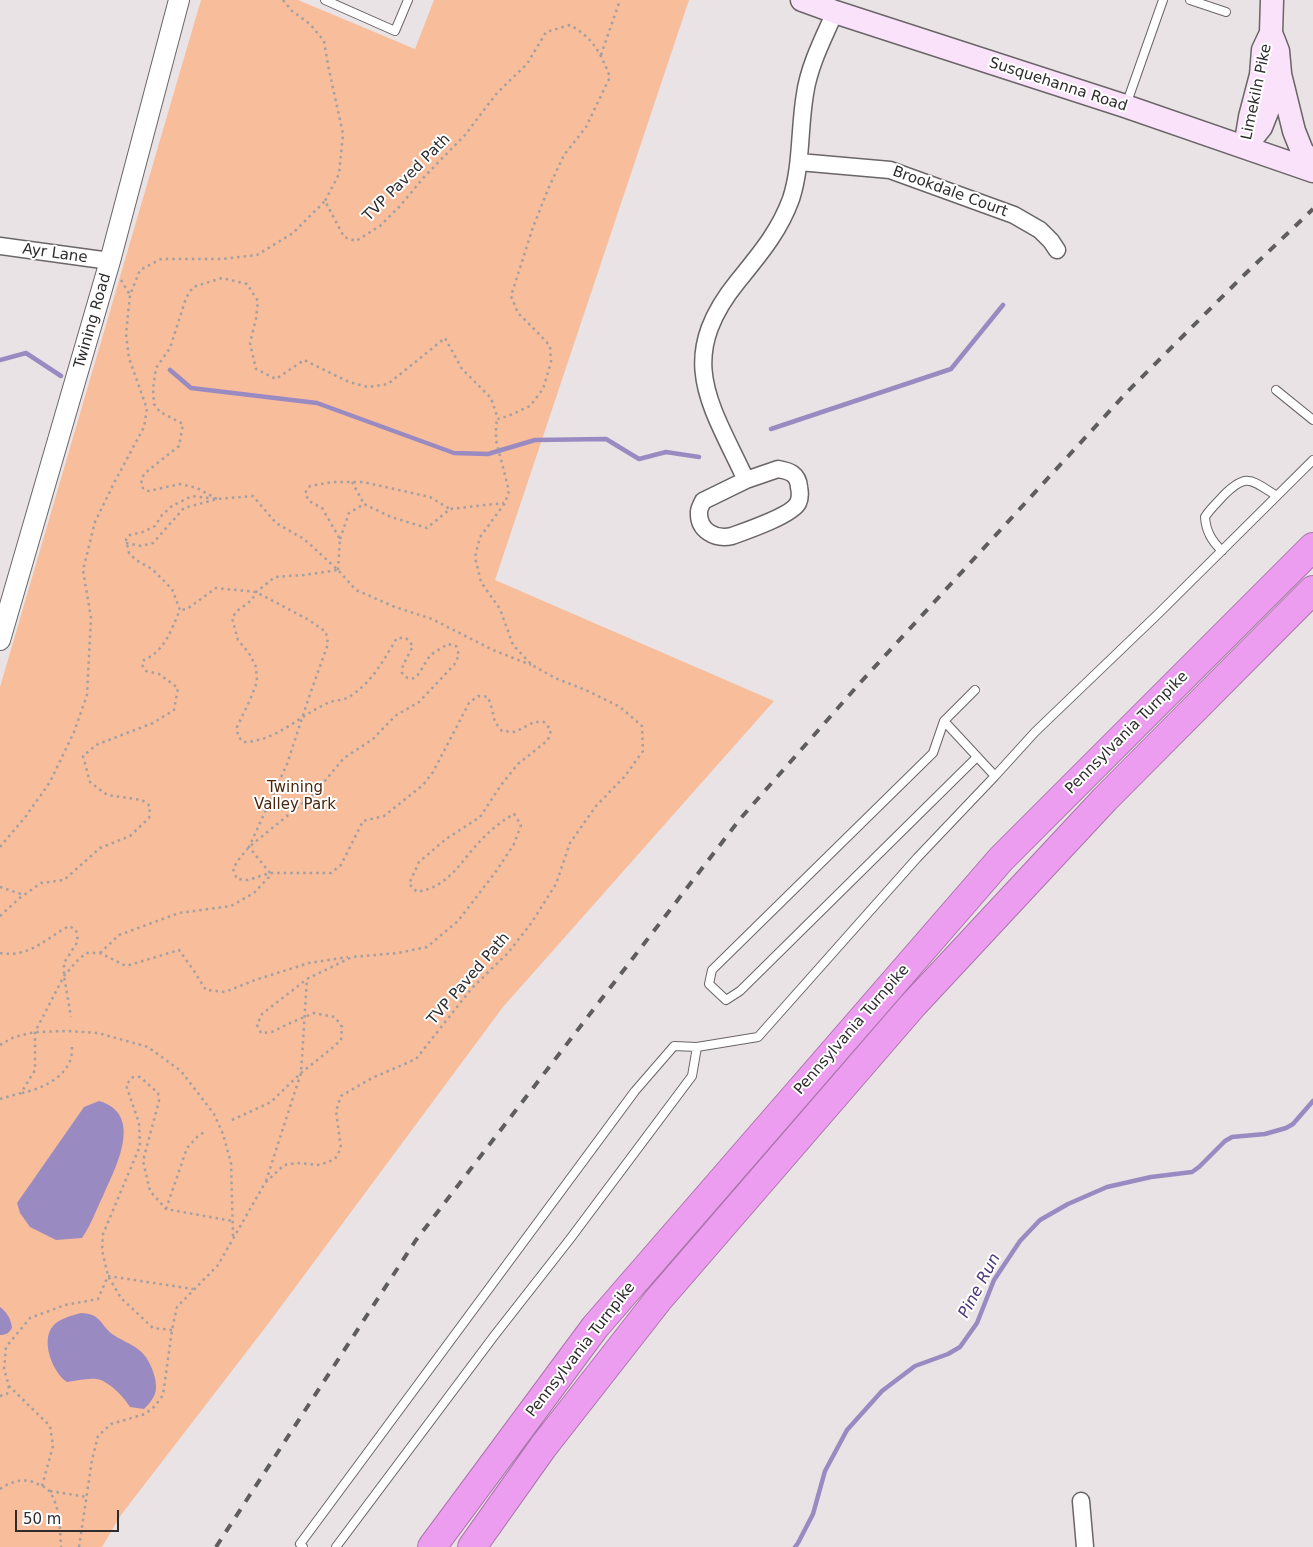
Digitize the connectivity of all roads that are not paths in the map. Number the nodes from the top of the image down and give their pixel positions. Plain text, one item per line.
1 (179, 0) edge
2 (325, 0) edge
3 (408, 0) edge
4 (802, 0) edge
5 (1163, 0) edge
6 (1190, 0) edge
7 (1272, 0) edge
8 (834, 12) junction
9 (1226, 12) dead end
10 (1271, 33) junction
11 (1280, 73) junction
12 (1125, 106) junction
13 (1245, 147) junction
14 (799, 162) junction
15 (1313, 164) edge
16 (1313, 171) edge
17 (0, 246) edge
18 (1057, 250) dead end
19 (110, 262) junction
20 (1276, 390) dead end
21 (1313, 420) edge
22 (1313, 460) edge
23 (746, 480) junction
24 (1277, 496) junction
25 (1313, 548) edge
26 (1222, 551) junction
27 (1313, 590) edge
28 (0, 640) edge
29 (975, 690) dead end
30 (944, 721) junction
31 (977, 757) junction
32 (995, 776) junction
33 (697, 1047) junction
34 (1081, 1501) dead end
35 (303, 1547) edge
36 (336, 1547) edge
37 (432, 1547) edge
38 (472, 1547) edge
39 (1085, 1547) edge

1 - 19 street, Twining Road
2 - 3 lane
4 - 8 main road, Susquehanna Road
5 - 12 lane
6 - 9 lane
7 - 10 main road, Limekiln Pike
8 - 12 main road, Susquehanna Road
8 - 14 street
10 - 11 main road, Limekiln Pike
10 - 13 main road, Limekiln Pike
11 - 13 main road, Limekiln Pike
11 - 15 main road
12 - 13 main road, Susquehanna Road
13 - 16 main road, Susquehanna Road
14 - 18 street, Brookdale Court
14 - 23 street
17 - 19 street, Ayr Lane
19 - 28 street, Twining Road
20 - 21 lane
22 - 24 lane
23 - 23 street
24 - 26 lane
24 - 26 lane
25 - 37 highway, Pennsylvania Turnpike
26 - 32 lane
27 - 38 highway, Pennsylvania Turnpike
29 - 30 lane
30 - 31 lane
30 - 31 lane
31 - 32 lane
32 - 33 lane
33 - 35 lane
33 - 36 lane
34 - 39 street

